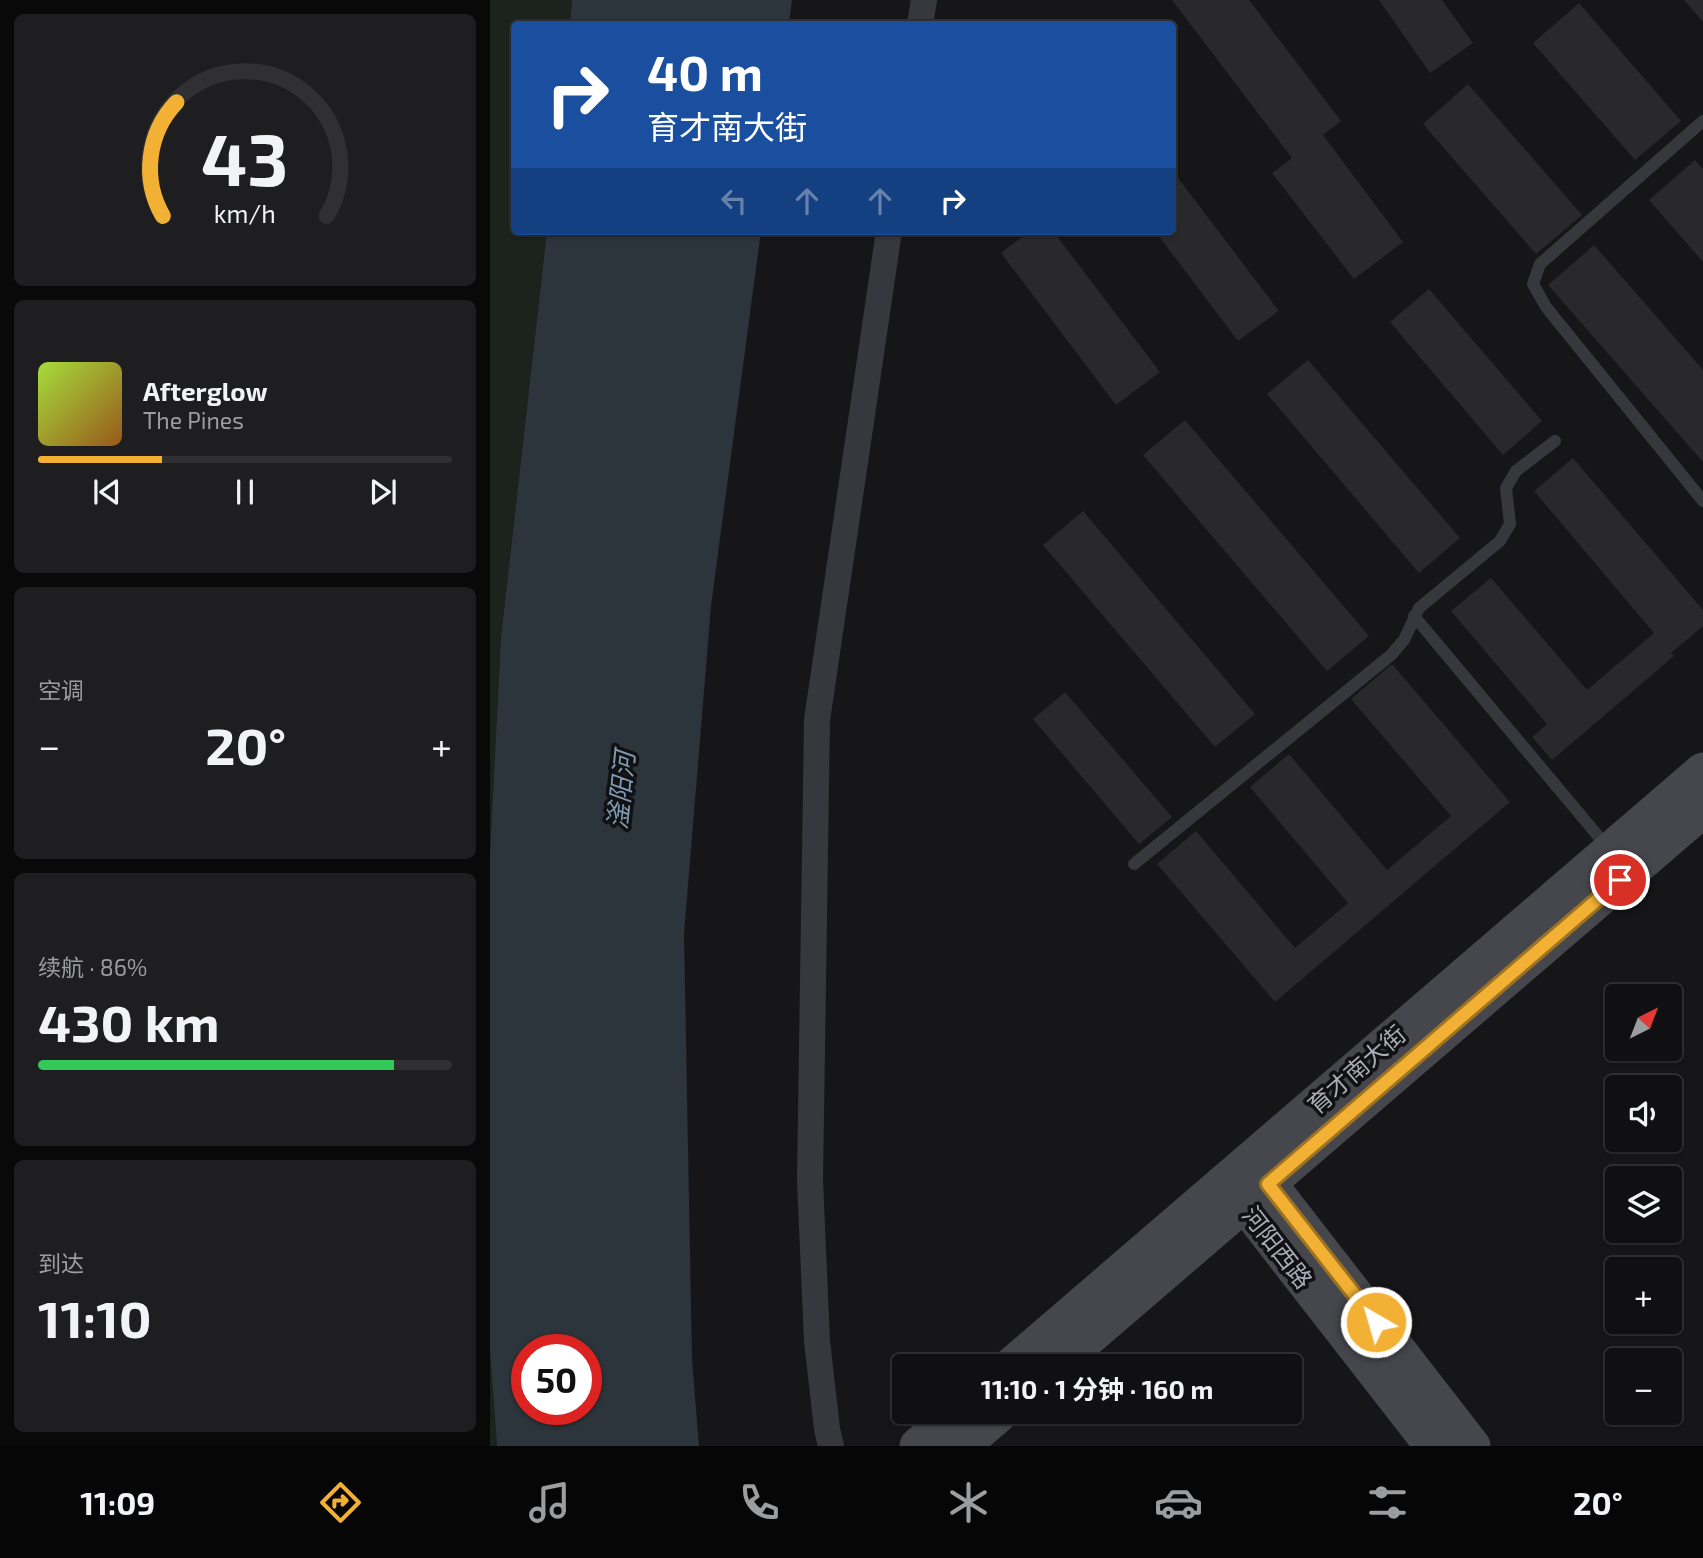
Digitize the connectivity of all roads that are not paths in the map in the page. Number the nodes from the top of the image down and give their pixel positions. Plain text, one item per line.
1 (923, 0) edge
2 (920, 21) edge
3 (1703, 121) edge
4 (889, 235) edge
5 (1555, 441) dead end
6 (1703, 501) edge
7 (1414, 617) junction
8 (1703, 771) edge
9 (1703, 809) edge
10 (1610, 850) junction
11 (1134, 864) dead end
12 (1247, 1182) junction
13 (1027, 1354) edge
14 (1068, 1354) edge
15 (943, 1424) edge
16 (987, 1424) edge
17 (831, 1446) edge
18 (918, 1446) edge
19 (962, 1446) edge
20 (1433, 1446) edge
21 (1472, 1446) edge

1 - 2 street
3 - 6 lane
4 - 17 street
5 - 7 lane
7 - 10 lane
7 - 11 lane
8 - 10 main road, 育才南大街
9 - 12 main road, 育才南大街
10 - 12 main road, 育才南大街
12 - 13 main road, 育才南大街
12 - 14 main road, 育才南大街
12 - 20 main road, 河阳西路
12 - 21 main road, 河阳西路
15 - 18 main road
16 - 19 main road

